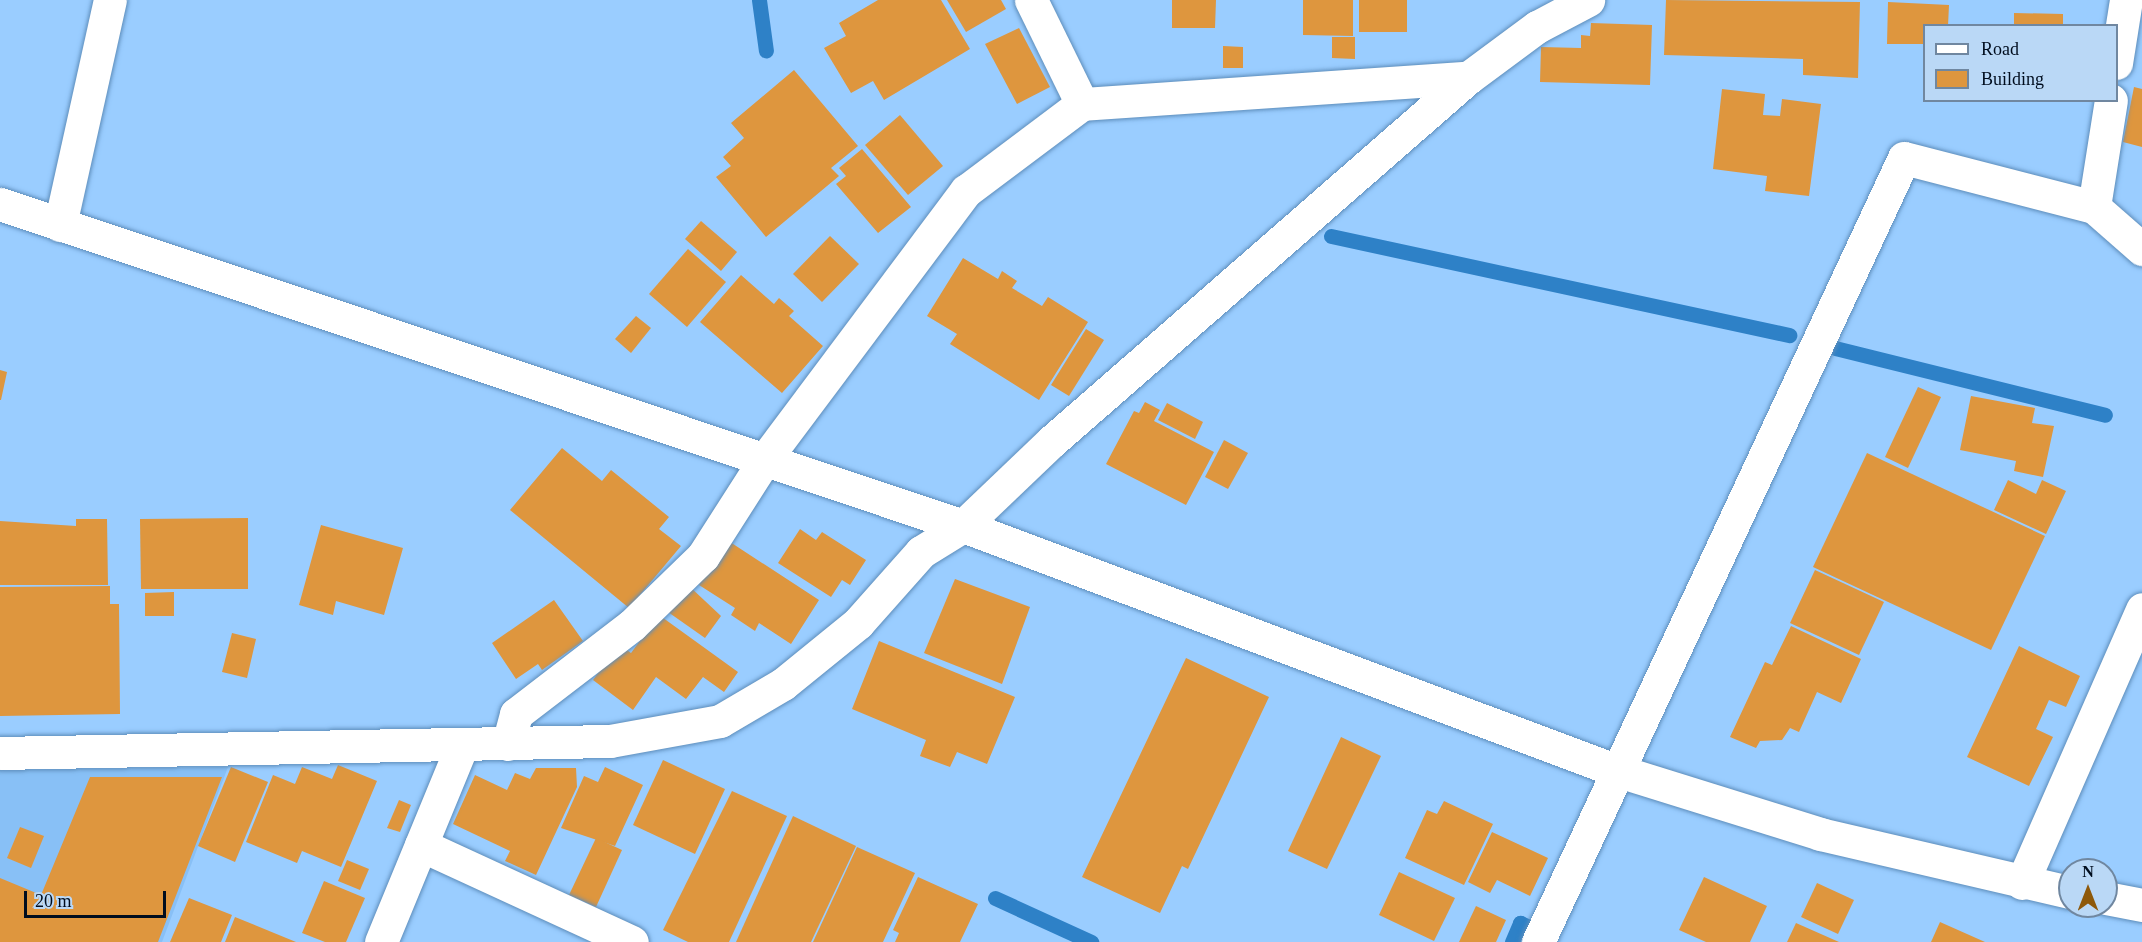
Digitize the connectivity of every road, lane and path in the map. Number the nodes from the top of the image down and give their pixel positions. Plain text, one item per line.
1 (110, 0) edge
2 (1031, 0) edge
3 (1588, 0) edge
4 (2126, 0) edge
5 (2118, 50) edge
6 (1468, 78) junction
7 (2111, 102) edge
8 (1082, 104) junction
9 (0, 204) edge
10 (2094, 207) junction
11 (60, 225) junction
12 (2142, 249) edge
13 (762, 462) junction
14 (963, 526) junction
15 (2142, 609) edge
16 (462, 744) junction
17 (508, 744) junction
18 (0, 753) edge
19 (1615, 770) junction
20 (421, 845) junction
21 (2022, 883) junction
22 (2058, 890) edge
23 (2118, 900) edge
24 (2142, 905) edge
25 (611, 938) edge
26 (381, 942) edge
27 (1538, 942) edge

1 - 11 street
2 - 8 street
3 - 6 street
4 - 5 street
6 - 8 street
6 - 14 street
7 - 10 street
8 - 13 street
9 - 11 street
10 - 12 street
10 - 19 street
11 - 13 street
13 - 14 street
13 - 17 street
14 - 17 street
14 - 19 street
15 - 21 street
16 - 17 street
16 - 18 street
16 - 20 street
19 - 21 street
19 - 27 street
20 - 25 street
20 - 26 street
21 - 22 street
23 - 24 street

